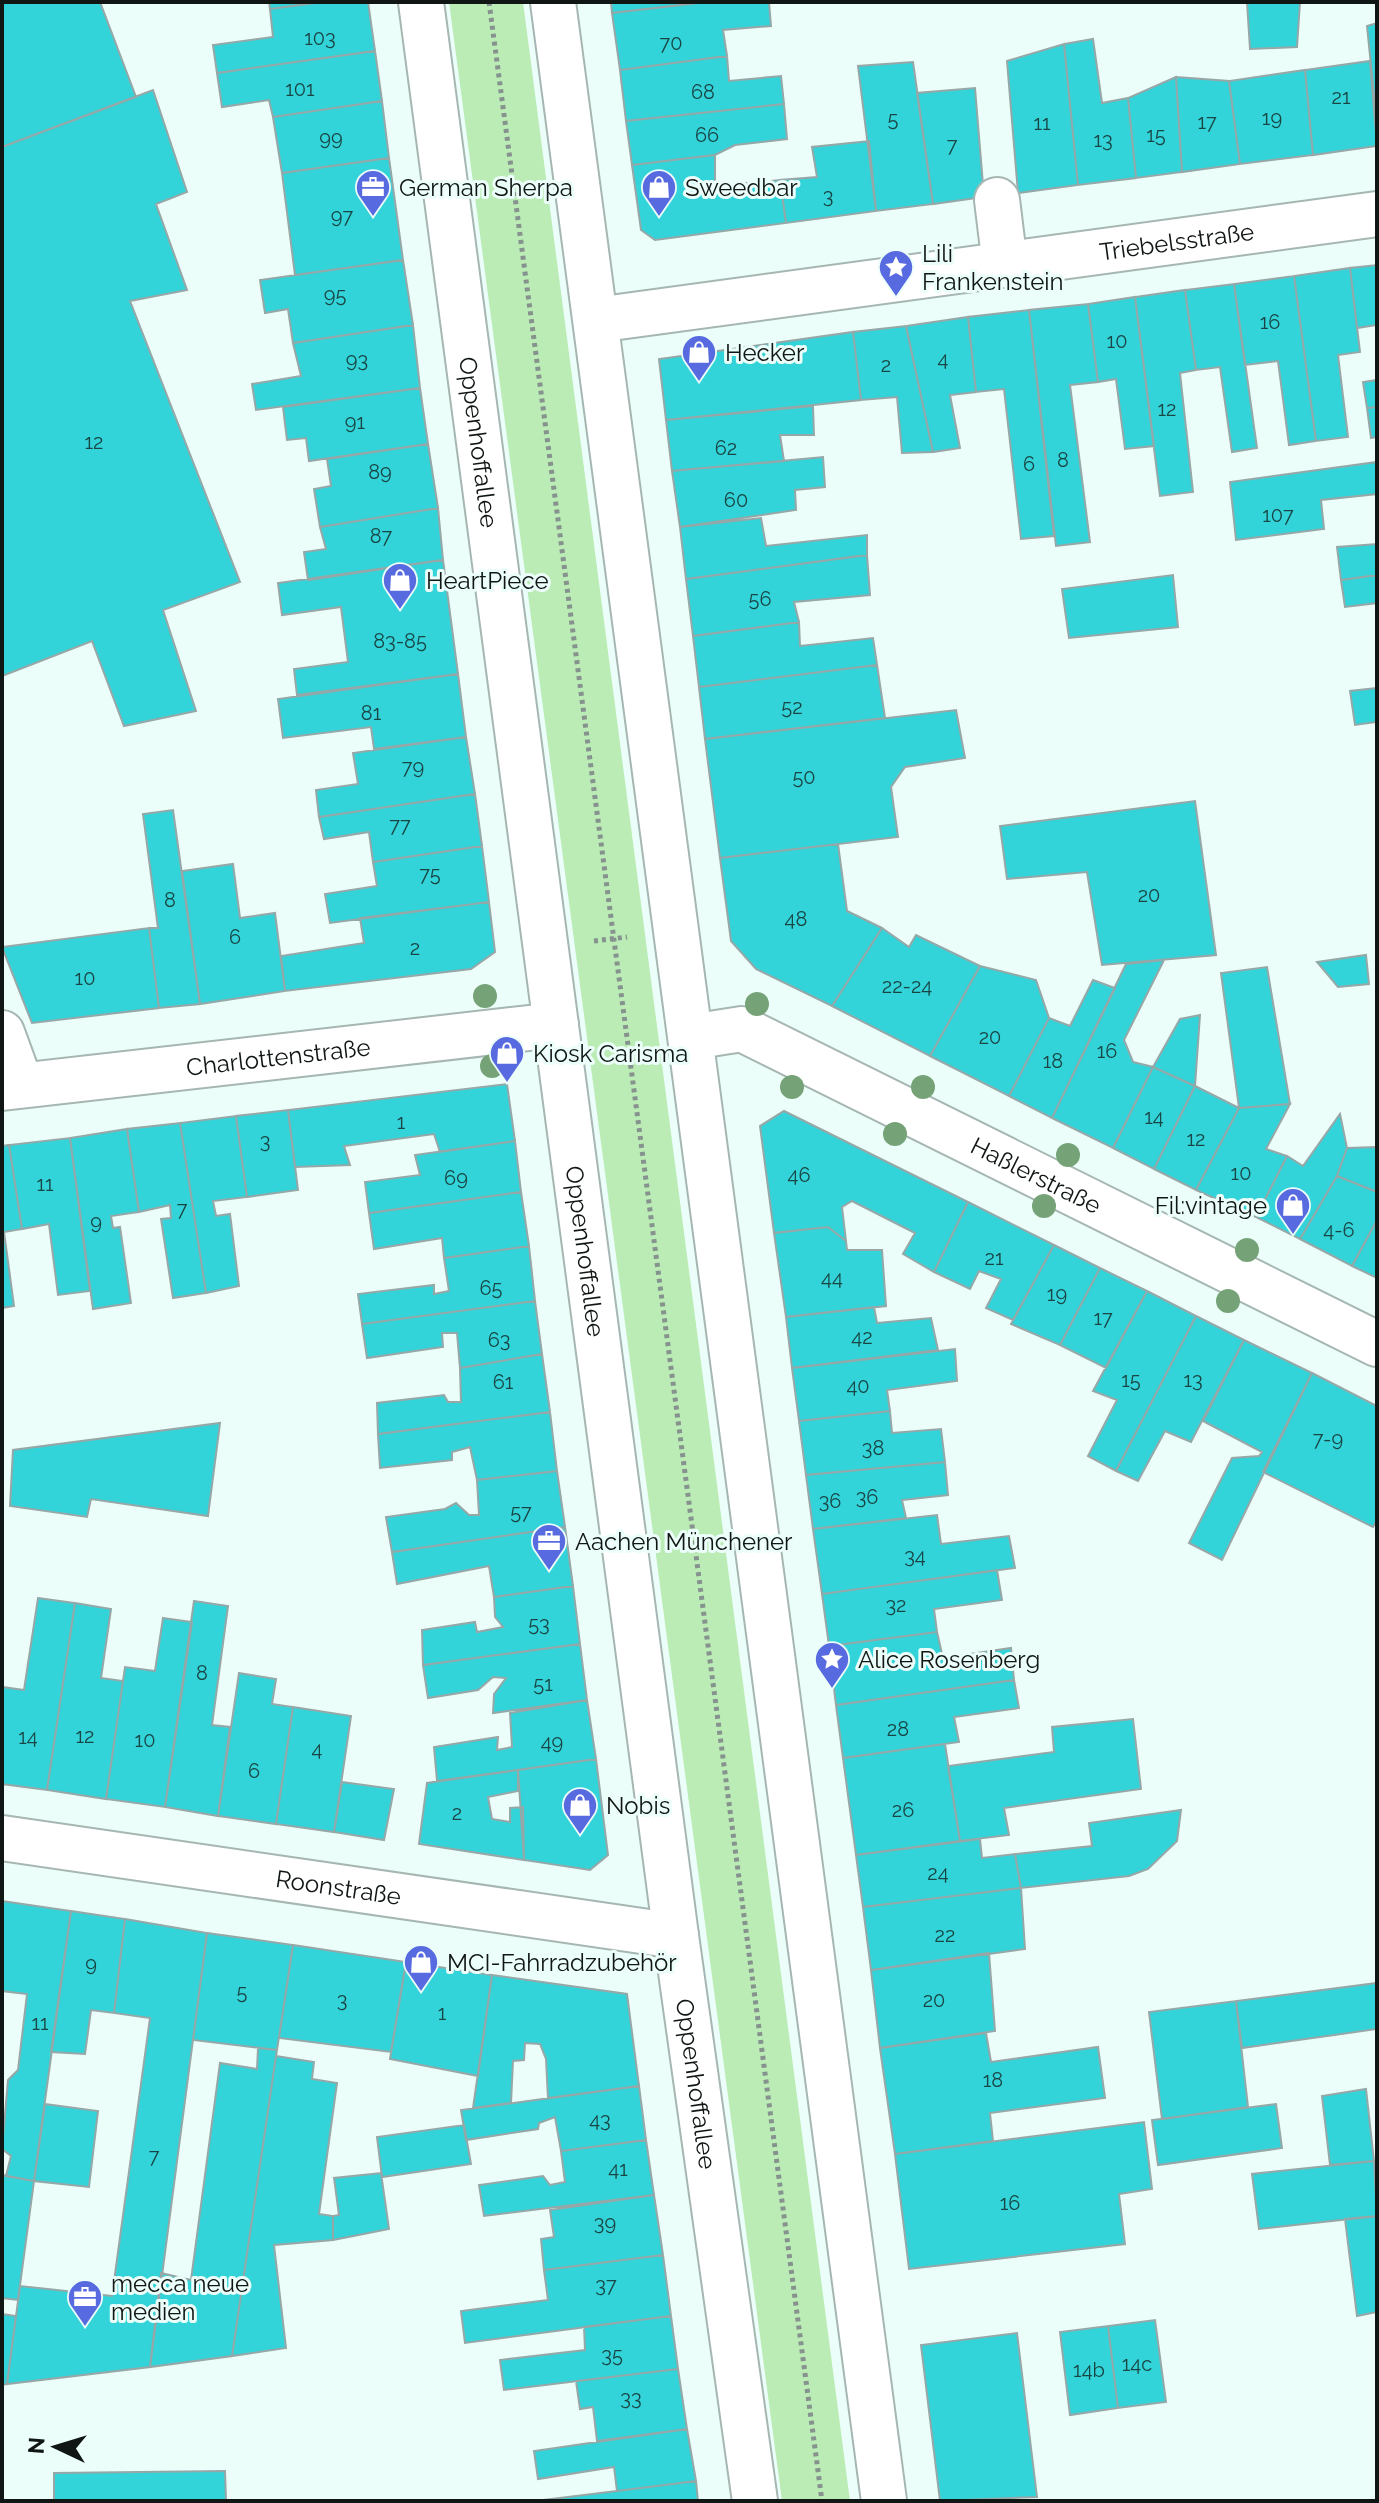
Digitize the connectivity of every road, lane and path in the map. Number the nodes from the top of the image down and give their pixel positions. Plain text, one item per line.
1 (421, 2) edge
2 (489, 2) edge
3 (553, 2) edge
4 (997, 200) dead end
5 (1377, 214) edge
6 (1005, 265) junction
7 (596, 320) junction
8 (676, 931) junction
9 (615, 939) junction
10 (547, 947) junction
11 (556, 1025) junction
12 (2, 1033) edge
13 (691, 1037) junction
14 (12, 1087) edge
15 (1377, 1344) edge
16 (2, 1838) edge
17 (676, 1936) junction
18 (755, 2501) edge
19 (822, 2501) edge
20 (884, 2501) edge

1 - 10 street, Oppenhoffallee
2 - 9 path
3 - 7 street
4 - 6 street
5 - 6 street, Triebelsstraße
6 - 7 street, Triebelsstraße
7 - 8 street
8 - 9 path
8 - 13 street
9 - 10 path
9 - 19 path
10 - 11 street, Oppenhoffallee
11 - 14 street, Charlottenstraße
11 - 17 street, Oppenhoffallee
12 - 14 street
13 - 15 street, Haßlerstraße
13 - 20 street
16 - 17 street, Roonstraße
17 - 18 street, Oppenhoffallee

